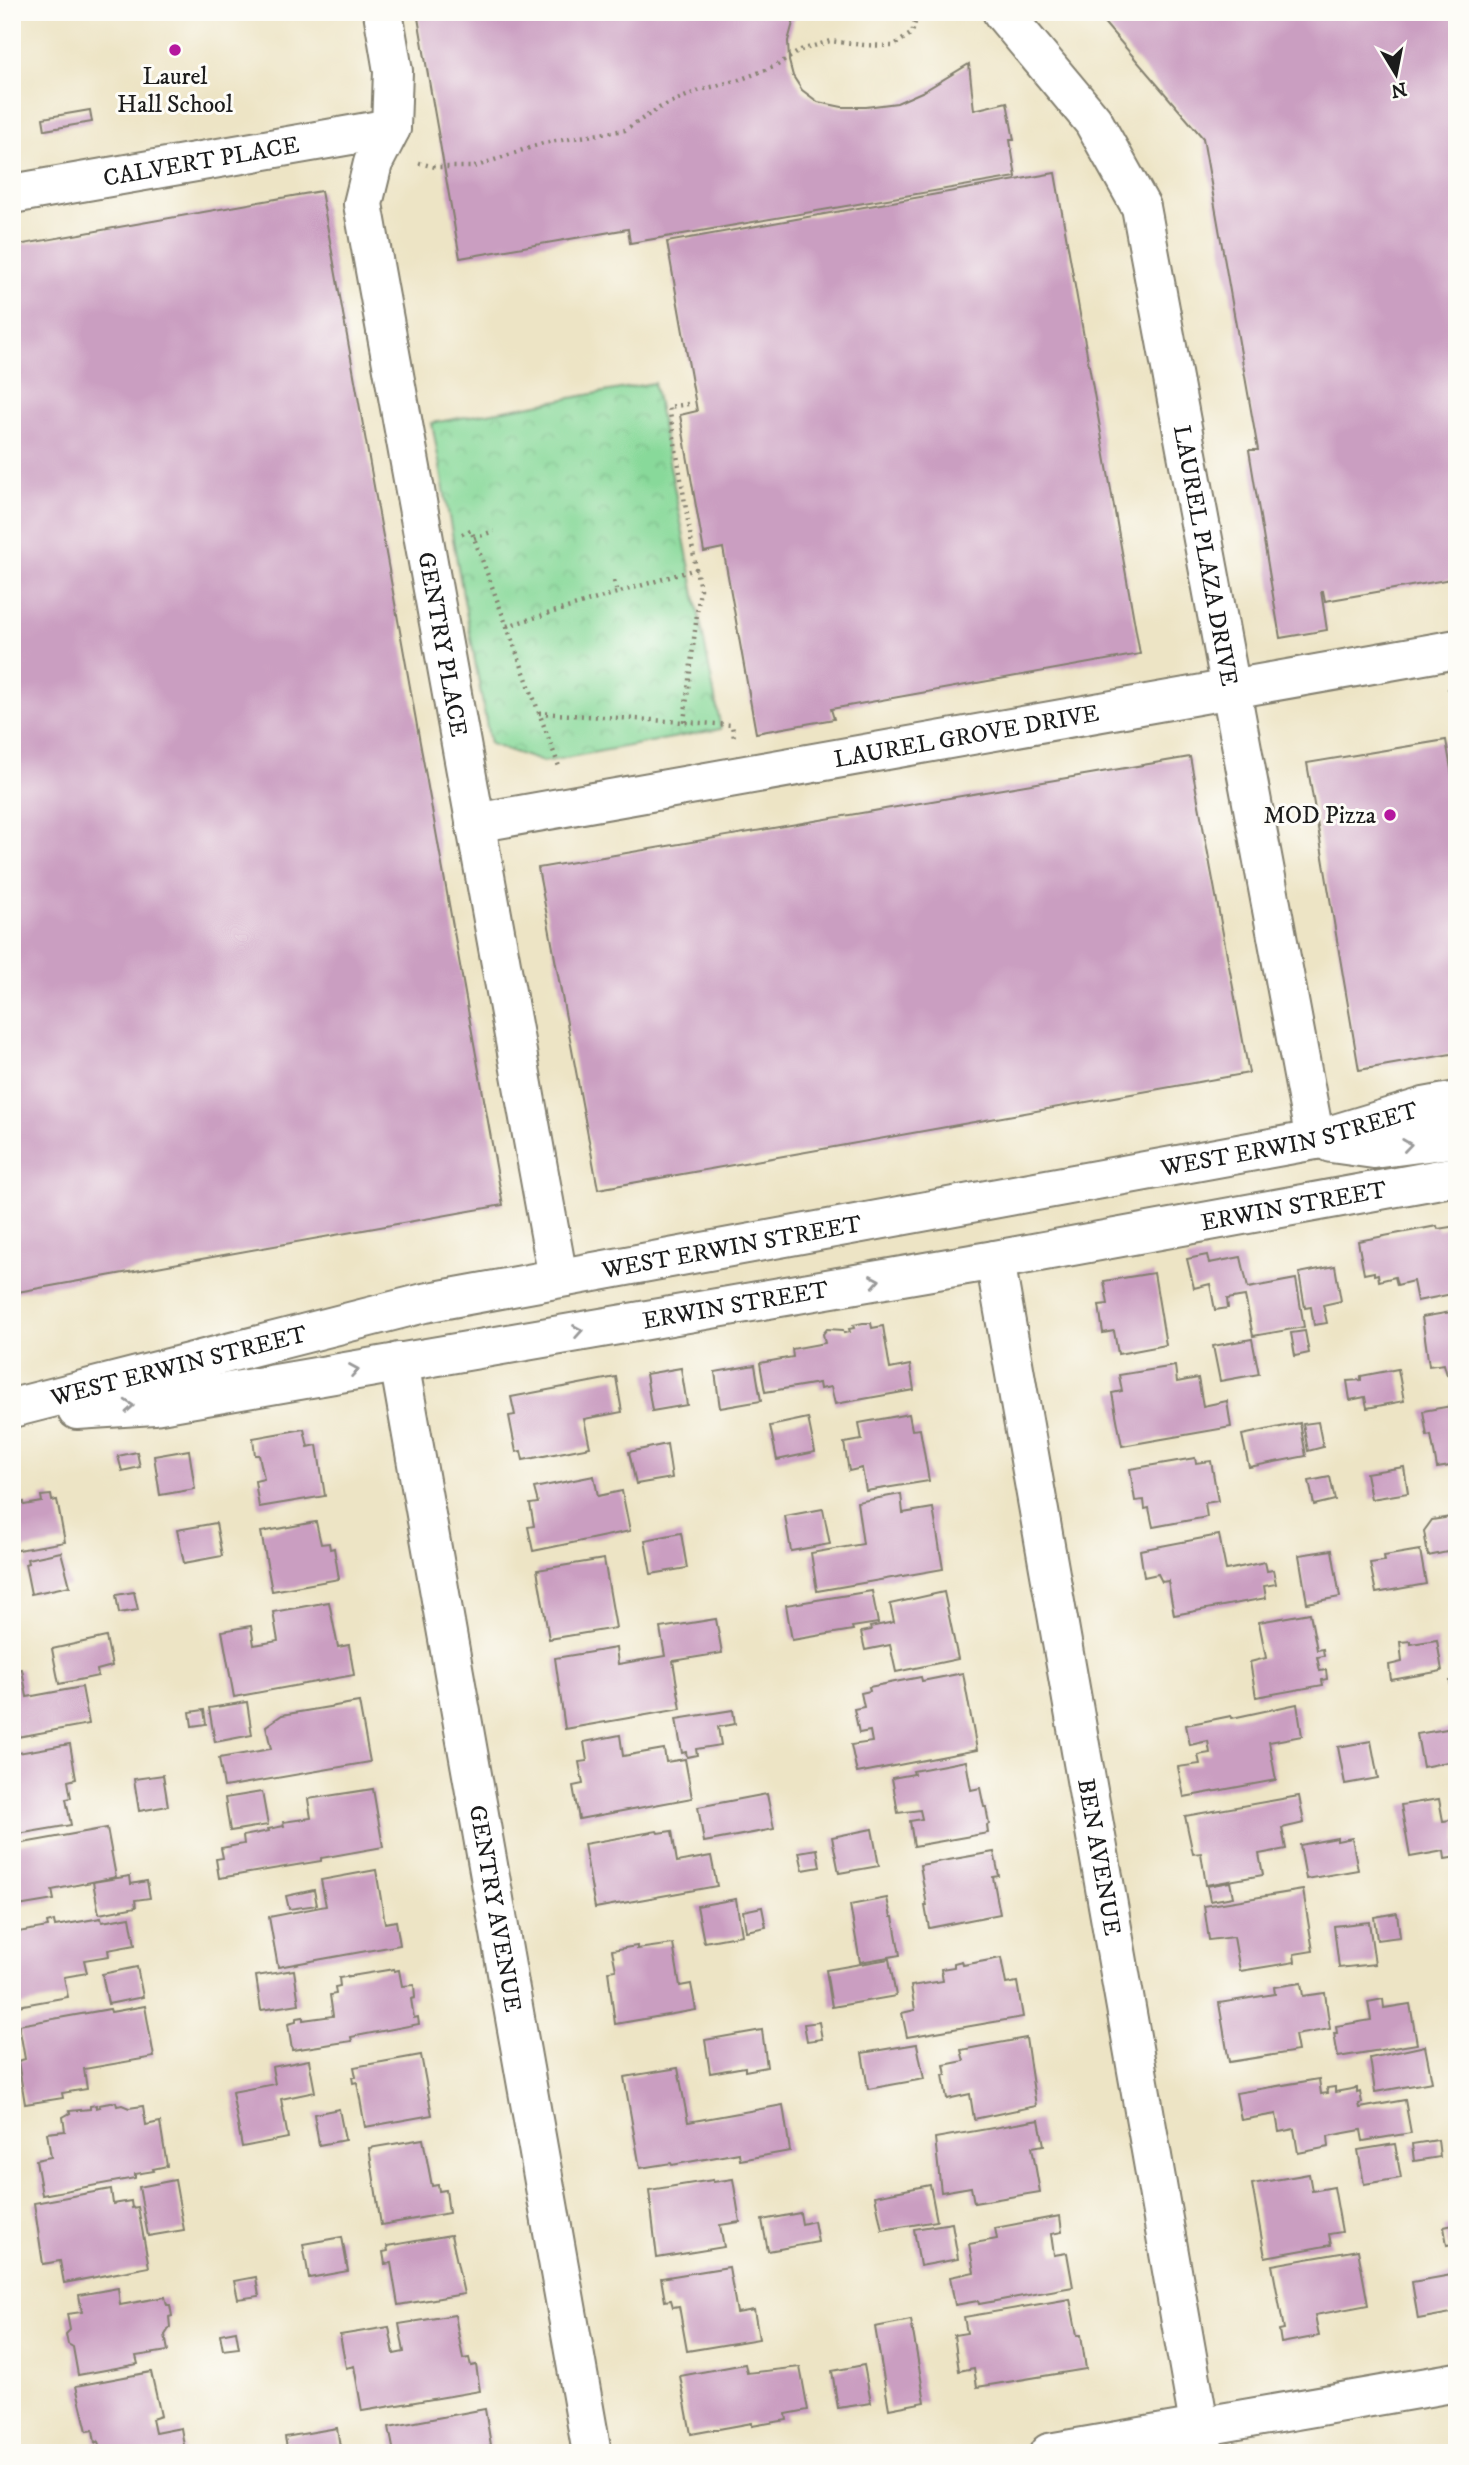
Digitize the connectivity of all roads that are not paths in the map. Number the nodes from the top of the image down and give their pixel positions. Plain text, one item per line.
1 (383, 12) edge
2 (1002, 12) edge
3 (390, 128) junction
4 (12, 194) edge
5 (1457, 649) edge
6 (1230, 691) junction
7 (475, 823) junction
8 (1457, 1101) edge
9 (1457, 1138) edge
10 (1315, 1140) junction
11 (1457, 1176) edge
12 (995, 1260) junction
13 (558, 1278) junction
14 (399, 1362) junction
15 (12, 1408) edge
16 (12, 1413) edge
17 (1457, 2382) edge
18 (1202, 2441) edge
19 (592, 2453) edge
20 (1049, 2453) edge

1 - 3 street, GENTRY PLACE
2 - 6 street, LAUREL PLAZA DRIVE
3 - 4 street, CALVERT PLACE
3 - 7 street, GENTRY PLACE
5 - 6 street, LAUREL GROVE DRIVE
6 - 7 street, LAUREL GROVE DRIVE
6 - 10 street, LAUREL PLAZA DRIVE
7 - 13 street, GENTRY PLACE
8 - 10 street, WEST ERWIN STREET
10 -> 9 street
10 - 13 street, WEST ERWIN STREET
11 - 12 street, ERWIN STREET
14 -> 12 street, ERWIN STREET
12 - 18 street, BEN AVENUE
13 - 15 street, WEST ERWIN STREET
16 -> 14 street, ERWIN STREET
14 - 19 street, GENTRY AVENUE
17 - 18 street
18 - 20 street

